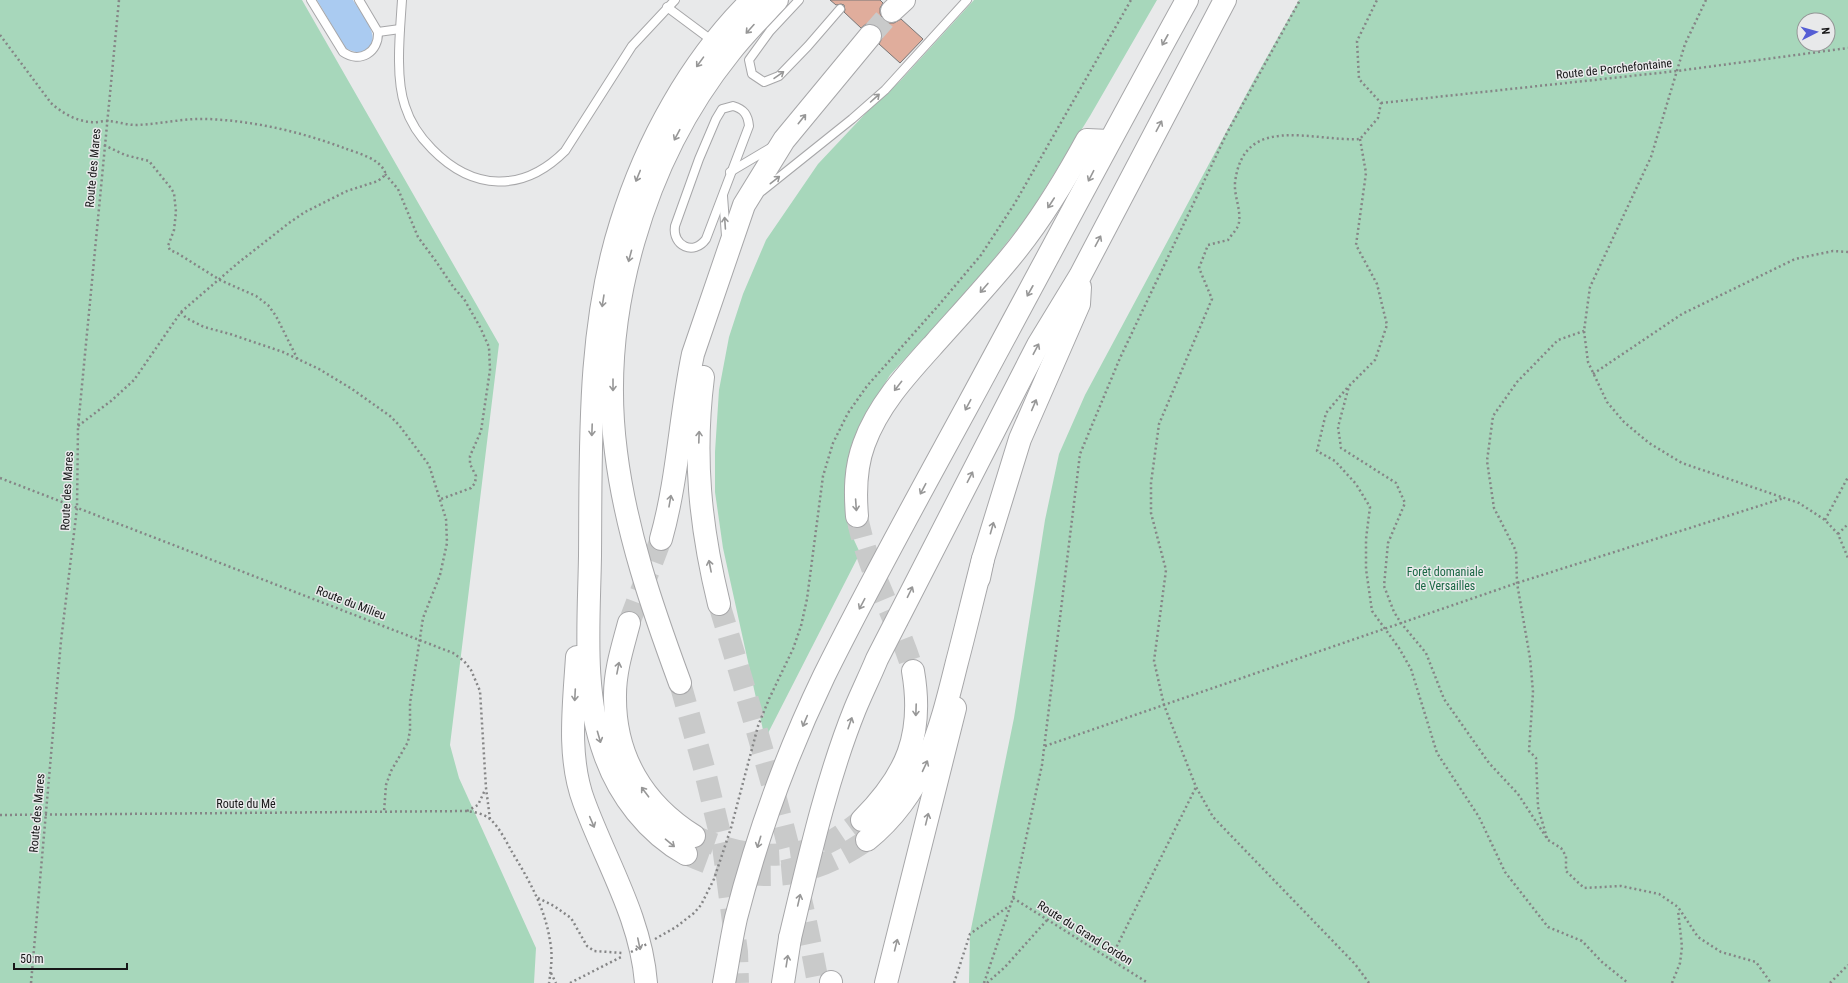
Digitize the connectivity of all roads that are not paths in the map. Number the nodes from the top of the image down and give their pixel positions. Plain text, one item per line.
1 (312, 0) edge
2 (359, 0) edge
3 (402, 0) edge
4 (675, 0) edge
5 (752, 0) edge
6 (777, 0) edge
7 (799, 0) edge
8 (967, 0) edge
9 (1187, 0) edge
10 (1225, 0) edge
11 (667, 7) junction
12 (840, 9) dead end
13 (400, 29) junction
14 (378, 32) junction
15 (870, 36) tunnel mouth
16 (715, 43) junction
17 (784, 140) junction
18 (1109, 141) junction
19 (730, 172) junction
20 (723, 192) junction
21 (744, 205) junction
22 (726, 258) junction
23 (1080, 276) junction
24 (591, 461) junction
25 (857, 516) tunnel mouth
26 (661, 539) tunnel mouth
27 (983, 559) junction
28 (719, 604) tunnel mouth
29 (629, 623) tunnel mouth
30 (913, 671) tunnel mouth
31 (680, 683) tunnel mouth
32 (646, 983) edge
33 (724, 983) edge
34 (783, 983) edge
35 (886, 983) edge

1 - 14 lane
2 - 14 lane
3 - 13 lane
4 - 11 lane
5 - 16 highway
6 -> 31 highway
7 -> 12 lane
21 -> 8 lane
9 -> 18 highway
23 -> 10 highway
11 - 13 lane
11 - 16 lane
13 - 14 lane
17 -> 15 highway
16 -> 24 highway
17 - 19 lane
17 - 21 highway
18 -> 25 highway
18 -> 33 highway
19 - 20 lane
19 - 20 lane
22 -> 20 lane
21 - 22 highway
26 -> 22 highway
28 -> 22 highway
27 -> 23 highway
34 -> 23 highway
24 -> 29 highway
24 -> 32 highway
30 -> 27 highway
35 -> 27 highway

